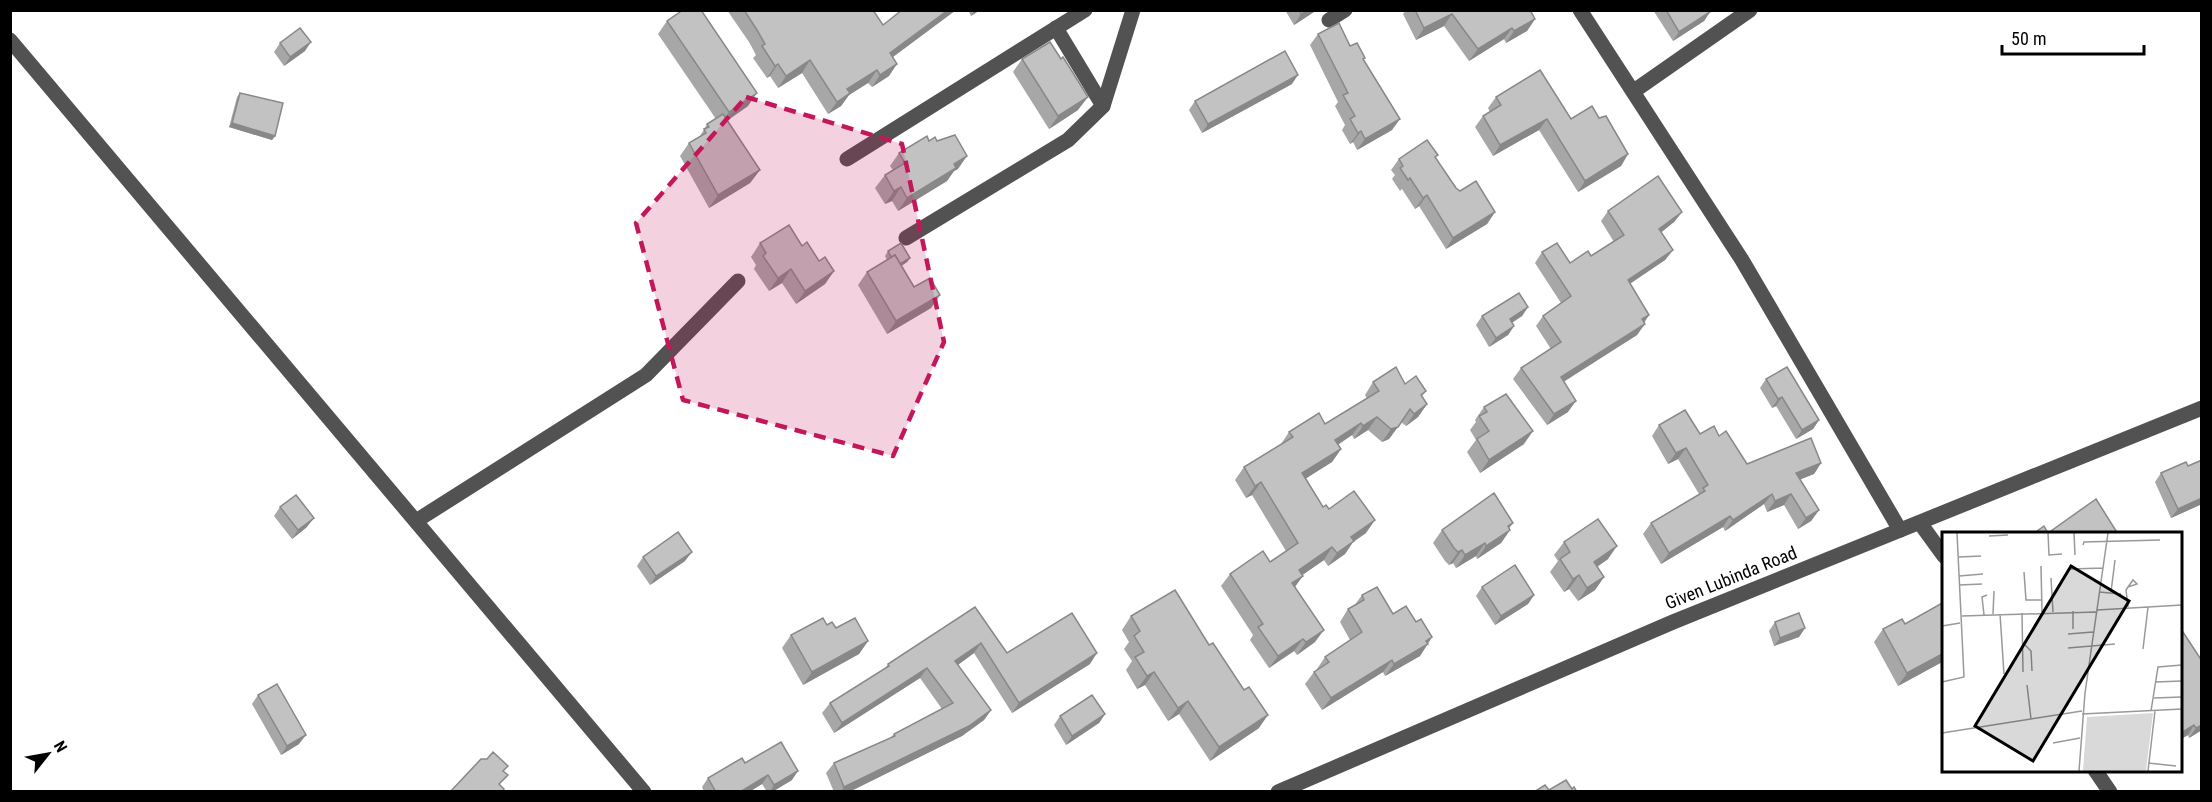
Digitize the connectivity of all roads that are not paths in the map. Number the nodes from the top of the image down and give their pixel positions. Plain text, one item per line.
1 (1085, 10) edge
2 (1133, 10) edge
3 (1346, 10) edge
4 (1580, 10) edge
5 (1750, 10) edge
6 (1329, 20) dead end
7 (1056, 28) junction
8 (10, 40) edge
9 (1634, 91) junction
10 (1103, 106) junction
11 (846, 159) dead end
12 (906, 238) dead end
13 (738, 281) dead end
14 (2202, 408) edge
15 (416, 521) junction
16 (1920, 523) junction
17 (1900, 530) junction
18 (1942, 553) edge
19 (2097, 772) edge
20 (644, 792) edge
21 (1278, 792) edge
22 (2110, 792) edge

1 - 7 street
2 - 10 street
3 - 6 street
4 - 9 street
5 - 9 street
7 - 10 street
7 - 11 street
8 - 15 street
9 - 17 street
10 - 12 street
13 - 15 street
14 - 16 street, Given Lubinda Road
15 - 20 street
16 - 17 street, Given Lubinda Road
16 - 18 street
17 - 21 street, Given Lubinda Road
19 - 22 street

